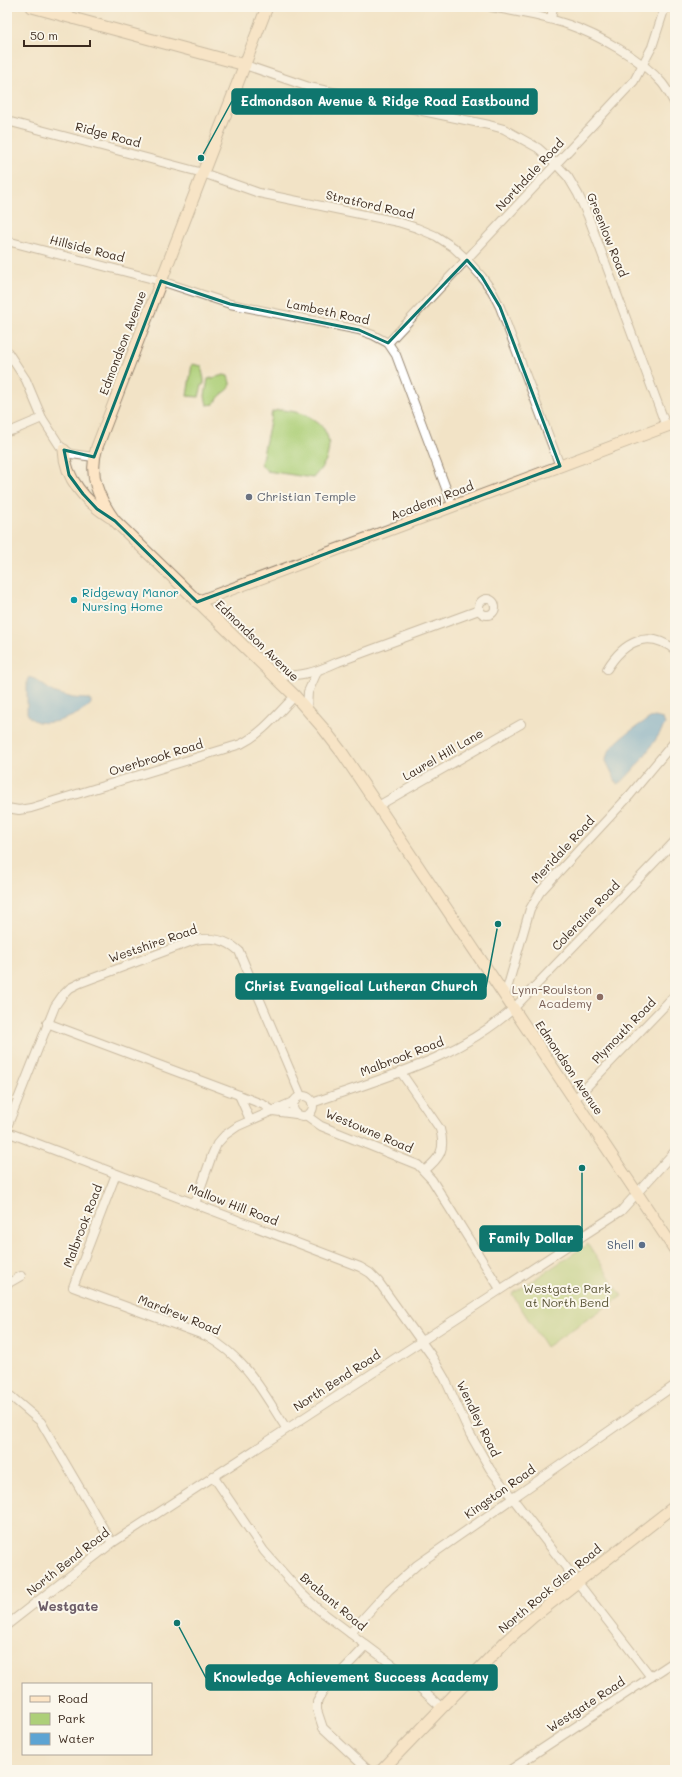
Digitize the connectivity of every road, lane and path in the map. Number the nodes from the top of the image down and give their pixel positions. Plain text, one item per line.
1 (32, 7) edge
2 (268, 7) edge
3 (491, 7) edge
4 (553, 7) edge
5 (665, 7) edge
6 (551, 19) junction
7 (245, 65) junction
8 (644, 65) junction
9 (675, 104) edge
10 (7, 121) edge
11 (556, 164) junction
12 (203, 173) junction
13 (7, 241) edge
14 (466, 260) junction
15 (162, 281) junction
16 (388, 343) junction
17 (7, 351) edge
18 (42, 418) junction
19 (671, 424) edge
20 (7, 432) edge
21 (64, 450) junction
22 (94, 457) junction
23 (560, 466) junction
24 (453, 506) junction
25 (115, 521) junction
26 (197, 602) junction
27 (479, 610) dead end
28 (675, 650) edge
29 (607, 669) dead end
30 (317, 672) junction
31 (275, 676) junction
32 (295, 696) junction
33 (307, 709) junction
34 (521, 724) dead end
35 (675, 740) edge
36 (378, 806) junction
37 (7, 808) edge
38 (675, 841) edge
39 (505, 996) junction
40 (675, 996) edge
41 (514, 1008) junction
42 (48, 1023) junction
43 (400, 1071) junction
44 (239, 1095) junction
45 (298, 1099) junction
46 (574, 1100) junction
47 (312, 1103) junction
48 (273, 1111) junction
49 (296, 1114) junction
50 (307, 1116) junction
51 (250, 1120) junction
52 (7, 1127) edge
53 (7, 1132) edge
54 (675, 1151) edge
55 (424, 1171) junction
56 (116, 1174) junction
57 (637, 1192) junction
58 (195, 1204) junction
59 (675, 1250) edge
60 (21, 1276) dead end
61 (7, 1284) edge
62 (73, 1287) joint
63 (500, 1289) junction
64 (421, 1341) junction
65 (675, 1385) edge
66 (7, 1393) edge
67 (286, 1428) junction
68 (213, 1476) junction
69 (512, 1498) junction
70 (675, 1506) edge
71 (112, 1543) junction
72 (577, 1581) junction
73 (7, 1625) edge
74 (350, 1633) junction
75 (366, 1646) junction
76 (675, 1661) edge
77 (651, 1677) junction
78 (442, 1708) junction
79 (368, 1770) edge
80 (382, 1770) edge
81 (510, 1770) edge

1 - 7 main road
2 - 7 main road, Edmondson Avenue
3 - 6 street
4 - 6 street
5 - 8 street, Northdale Road
6 - 8 street
7 - 11 street, Greenlow Road
7 - 12 main road, Edmondson Avenue
8 - 9 street
8 - 11 street, Northdale Road
10 - 12 street, Ridge Road
11 - 14 street, Northdale Road
11 - 19 street, Greenlow Road
12 - 14 street, Stratford Road
12 - 15 main road, Edmondson Avenue
13 - 15 street, Hillside Road
14 - 16 street, Northdale Road
14 - 23 street, Stratford Road
15 - 16 street, Lambeth Road
15 - 22 main road, Edmondson Avenue
16 - 24 street
17 - 18 street
18 - 20 street
18 - 21 street
19 - 23 main road, Academy Road
21 - 22 street
21 - 25 main road
22 - 25 main road, Edmondson Avenue
23 - 24 main road, Academy Road
24 - 26 main road, Academy Road
25 - 26 main road, Edmondson Avenue
26 - 31 main road, Edmondson Avenue
27 - 30 street
28 - 29 street
30 - 31 street
30 - 33 street
31 - 32 main road, Edmondson Avenue
32 - 33 main road, Edmondson Avenue
32 - 37 street, Overbrook Road
33 - 36 main road, Edmondson Avenue
34 - 36 street, Laurel Hill Lane
35 - 39 street, Meridale Road
36 - 39 main road, Edmondson Avenue
38 - 41 street, Coleraine Road
39 - 41 main road, Edmondson Avenue
40 - 46 street, Plymouth Road
41 - 43 street, Malbrook Road
41 - 46 main road, Edmondson Avenue
42 - 44 street
42 - 45 street, Westshire Road
42 - 52 street, Westshire Road
43 - 47 street, Malbrook Road
43 - 55 street
44 - 48 street
44 - 51 street
45 - 47 street
45 - 48 street
45 - 49 street
46 - 57 main road, Edmondson Avenue
47 - 50 street
48 - 49 street
48 - 51 street
49 - 50 street
50 - 55 street, Westowne Road
51 - 58 street
53 - 56 street, Mallow Hill Road
54 - 57 street, North Bend Road
55 - 63 street, Westowne Road
56 - 58 street, Mallow Hill Road
56 - 62 street, Malbrook Road
57 - 59 main road, Edmondson Avenue
57 - 63 street, North Bend Road
58 - 64 street, Mallow Hill Road
60 - 61 street
62 - 67 street, Mardrew Road
63 - 64 street, North Bend Road
64 - 67 street, North Bend Road
64 - 69 street, Wendley Road
65 - 69 street, Kingston Road
66 - 71 street
67 - 68 street, North Bend Road
68 - 71 street, North Bend Road
68 - 74 street, Brabant Road
69 - 72 street, Wendley Road
69 - 74 street, Kingston Road
70 - 72 main road, North Rock Glen Road
71 - 73 street, North Bend Road
72 - 77 street, Wendley Road
72 - 78 main road, North Rock Glen Road
74 - 75 street, Brabant Road
75 - 78 street, Brabant Road
75 - 79 street
76 - 77 street, Westgate Road
77 - 81 street, Westgate Road
78 - 80 main road, North Rock Glen Road

